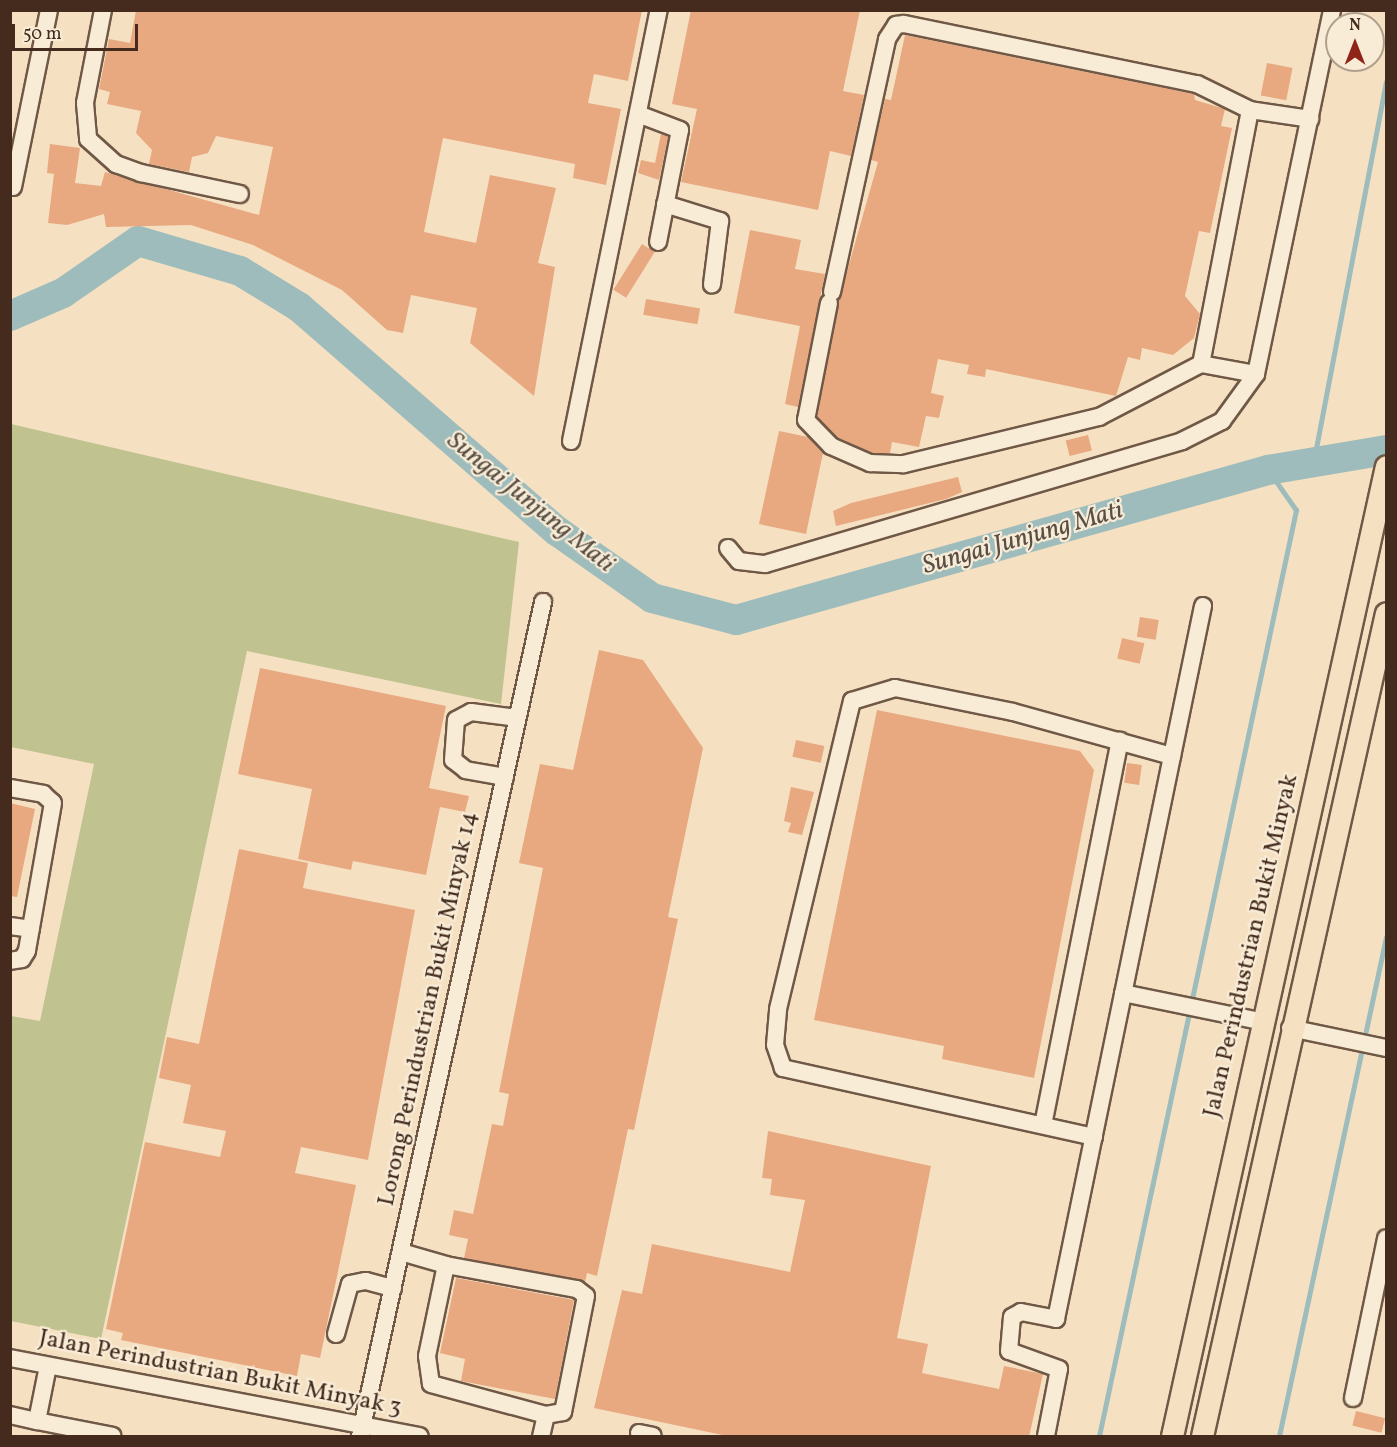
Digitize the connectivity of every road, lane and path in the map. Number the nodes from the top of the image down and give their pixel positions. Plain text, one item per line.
1 (49, 10) edge
2 (103, 10) edge
3 (660, 10) edge
4 (1332, 10) edge
5 (1250, 110) junction
6 (10, 112) edge
7 (638, 114) junction
8 (27, 116) junction
9 (1310, 119) junction
10 (13, 187) dead end
11 (240, 194) dead end
12 (665, 204) junction
13 (658, 242) dead end
14 (712, 284) dead end
15 (1202, 364) junction
16 (1256, 374) junction
17 (571, 441) dead end
18 (1386, 466) edge
19 (728, 548) dead end
20 (543, 602) dead end
21 (1203, 606) dead end
22 (1386, 613) edge
23 (518, 718) junction
24 (1120, 741) junction
25 (1173, 756) junction
26 (505, 777) junction
27 (10, 788) edge
28 (10, 926) edge
29 (31, 929) junction
30 (10, 960) edge
31 (1124, 993) junction
32 (1260, 1022) junction
33 (1290, 1028) junction
34 (1386, 1048) edge
35 (1043, 1125) junction
36 (1094, 1137) junction
37 (1386, 1238) edge
38 (401, 1252) junction
39 (446, 1265) junction
40 (393, 1288) junction
41 (336, 1334) dead end
42 (10, 1358) edge
43 (48, 1366) junction
44 (1353, 1398) dead end
45 (10, 1415) edge
46 (546, 1415) junction
47 (37, 1421) junction
48 (361, 1431) edge
49 (112, 1437) edge
50 (420, 1437) edge
51 (541, 1437) edge
52 (1046, 1437) edge
53 (1172, 1437) edge
54 (1202, 1437) edge

1 - 8 street
2 - 11 street
3 - 7 street
4 - 9 street
5 - 9 street
5 - 15 street
5 - 15 street
6 - 8 street
7 - 12 street
7 - 17 street
8 - 10 street
9 - 16 street
12 - 13 street
12 - 14 street
15 - 16 street
16 - 19 street
18 - 32 main road, Jalan Perindustrian Bukit Minyak
20 - 23 street, Lorong Perindustrian Bukit Minyak 14
21 - 25 street
22 - 33 main road
23 - 26 street, Lorong Perindustrian Bukit Minyak 14
23 - 26 street
24 - 25 street
24 - 35 street
24 - 35 street
25 - 31 street
26 - 38 street, Lorong Perindustrian Bukit Minyak 14
27 - 29 street
28 - 29 street
29 - 30 street
31 - 32 street
31 - 36 street
32 - 53 main road, Jalan Perindustrian Bukit Minyak
33 - 34 street
33 - 54 main road
35 - 36 street
36 - 52 street
37 - 44 street
38 - 39 street
38 - 40 street, Lorong Perindustrian Bukit Minyak 14
39 - 46 street
39 - 46 street
40 - 41 street
40 - 48 street, Lorong Perindustrian Bukit Minyak 14
42 - 43 street, Jalan Perindustrian Bukit Minyak 3
43 - 47 street
43 - 48 street, Jalan Perindustrian Bukit Minyak 3
45 - 47 street
46 - 51 street
47 - 49 street
48 - 50 street, Jalan Perindustrian Bukit Minyak 3

